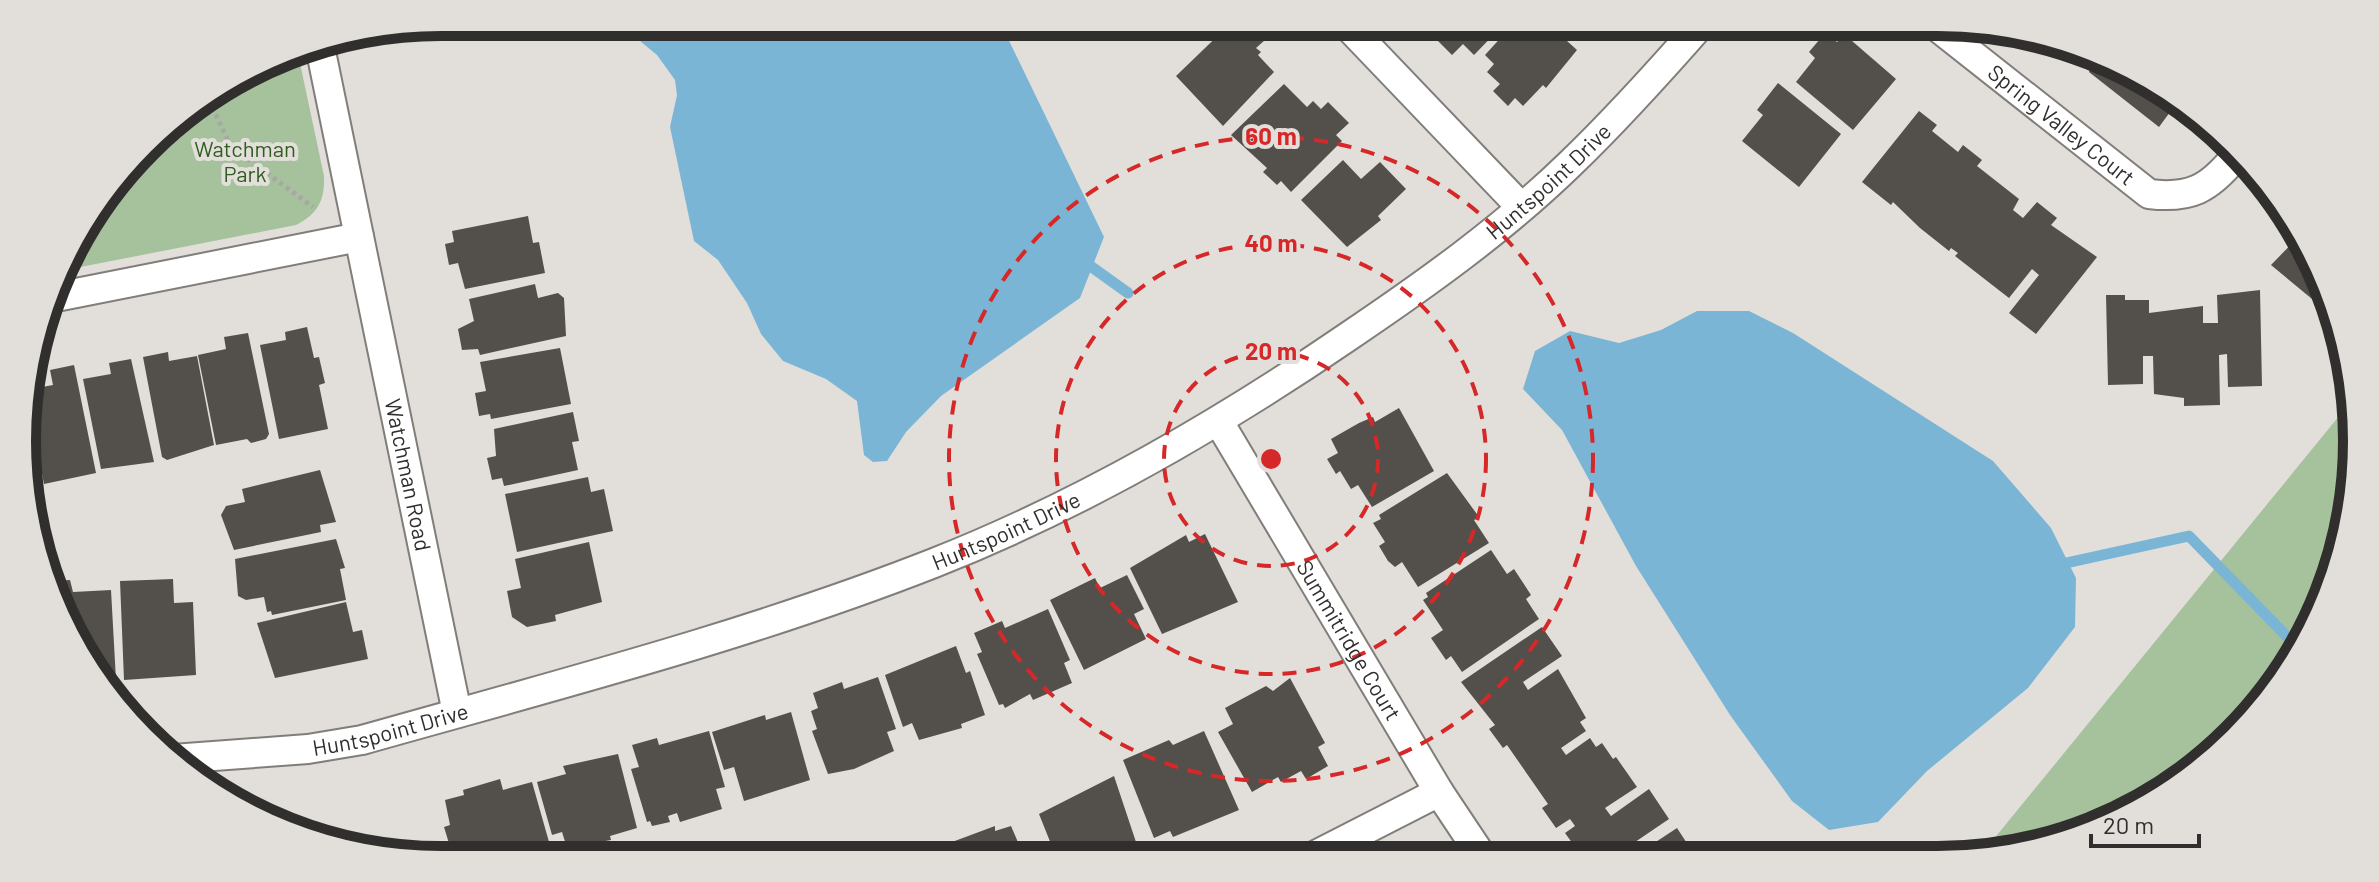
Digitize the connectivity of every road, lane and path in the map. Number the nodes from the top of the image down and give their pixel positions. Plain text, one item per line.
1 (1357, 36) edge
2 (1690, 36) edge
3 (1949, 36) edge
4 (321, 54) edge
5 (212, 107) edge
6 (2231, 162) edge
7 (313, 207) dead end
8 (1521, 207) junction
9 (359, 237) junction
10 (63, 296) edge
11 (1219, 422) junction
12 (457, 713) junction
13 (189, 758) edge
14 (1439, 792) junction
15 (1333, 846) edge
16 (1475, 846) edge

1 - 8 street
2 - 8 street, Huntspoint Drive
3 - 6 street, Spring Valley Court
4 - 9 street, Watchman Road
5 - 7 path
8 - 11 street, Huntspoint Drive
9 - 10 street
9 - 12 street, Watchman Road
11 - 12 street, Huntspoint Drive
11 - 14 street, Summitridge Court
12 - 13 street, Huntspoint Drive
14 - 15 street
14 - 16 street, Summitridge Court

